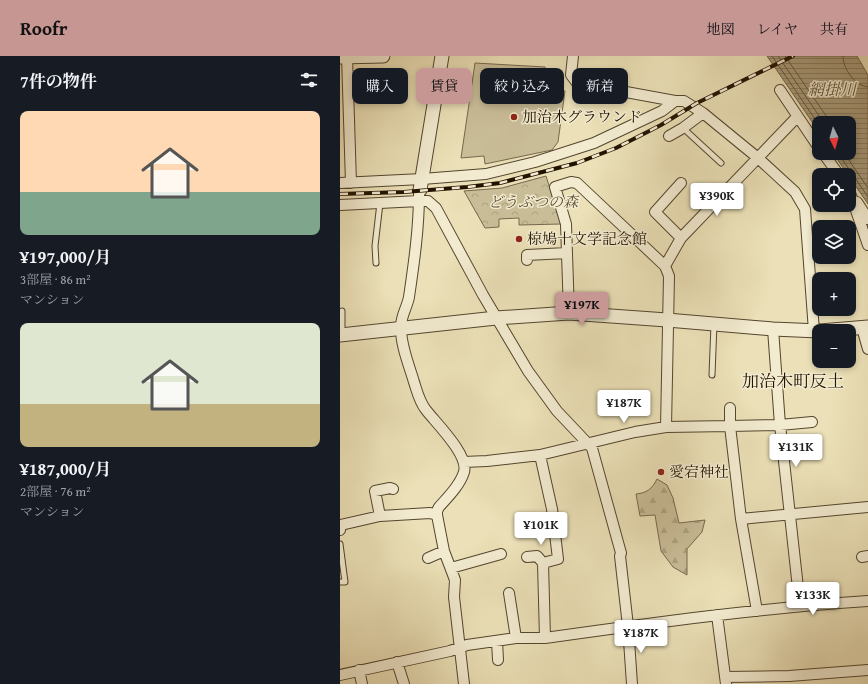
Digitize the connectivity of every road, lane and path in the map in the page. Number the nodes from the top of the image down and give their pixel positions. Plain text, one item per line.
1 (383, 56) edge
2 (442, 56) edge
3 (573, 56) edge
4 (345, 57) edge
5 (780, 90) dead end
6 (675, 102) junction
7 (703, 113) junction
8 (797, 117) junction
9 (682, 128) junction
10 (669, 136) dead end
11 (812, 138) edge
12 (758, 158) junction
13 (720, 163) dead end
14 (340, 183) edge
15 (351, 183) junction
16 (681, 183) dead end
17 (420, 190) junction
18 (856, 201) edge
19 (380, 203) junction
20 (340, 205) edge
21 (856, 210) edge
22 (868, 219) edge
23 (681, 238) junction
24 (868, 245) edge
25 (567, 253) junction
26 (527, 260) dead end
27 (376, 263) dead end
28 (665, 266) junction
29 (342, 311) dead end
30 (569, 313) junction
31 (496, 318) junction
32 (667, 320) junction
33 (714, 324) junction
34 (817, 324) edge
35 (865, 327) edge
36 (401, 328) junction
37 (773, 329) junction
38 (812, 331) edge
39 (341, 335) edge
40 (868, 349) edge
41 (712, 375) dead end
42 (730, 408) dead end
43 (812, 422) dead end
44 (780, 425) junction
45 (730, 426) junction
46 (666, 427) junction
47 (587, 443) junction
48 (540, 455) junction
49 (464, 462) junction
50 (393, 489) dead end
51 (868, 507) edge
52 (437, 515) junction
53 (790, 515) junction
54 (380, 516) junction
55 (741, 519) junction
56 (340, 530) edge
57 (340, 544) edge
58 (444, 551) junction
59 (501, 554) dead end
60 (527, 557) dead end
61 (428, 558) dead end
62 (543, 563) junction
63 (451, 568) junction
64 (340, 582) edge
65 (509, 593) dead end
66 (868, 601) edge
67 (800, 606) junction
68 (868, 607) edge
69 (757, 611) junction
70 (717, 615) junction
71 (628, 626) junction
72 (516, 638) junction
73 (545, 638) junction
74 (497, 641) junction
75 (460, 648) junction
76 (498, 660) dead end
77 (397, 662) junction
78 (359, 670) junction
79 (868, 670) edge
80 (340, 675) edge
81 (726, 680) edge
82 (362, 684) edge
83 (404, 684) edge
84 (464, 684) edge
85 (632, 684) edge

1 - 4 street
2 - 17 street
3 - 6 street
4 - 15 street
5 - 8 street
6 - 7 street
6 - 17 street
7 - 9 street
7 - 12 street
8 - 11 street
8 - 12 street
9 - 10 street
9 - 13 lane
12 - 23 street
12 - 34 street
14 - 15 street
15 - 17 street
16 - 23 street
17 - 19 street
17 - 31 street
17 - 36 street
18 - 22 street
19 - 20 street
19 - 27 lane
21 - 24 street
23 - 28 street
25 - 26 street
25 - 28 street
25 - 30 street
28 - 32 street
29 - 39 lane
30 - 31 street
30 - 32 street
31 - 36 street
31 - 47 street
32 - 33 street
32 - 46 street
33 - 37 street
33 - 41 lane
35 - 40 street
36 - 39 street
36 - 49 street
37 - 38 street
37 - 44 street
42 - 45 street
43 - 44 street
44 - 45 street
44 - 53 street
45 - 46 street
45 - 55 street
46 - 47 street
47 - 48 street
47 - 71 street
48 - 49 street
48 - 62 street
49 - 52 street
50 - 54 street
51 - 53 street
52 - 54 street
52 - 58 street
53 - 55 street
53 - 67 street
54 - 56 street
55 - 69 street
57 - 64 lane
58 - 61 street
58 - 63 street
59 - 63 street
60 - 62 street
62 - 73 street
63 - 75 street
65 - 72 street
66 - 67 street
66 - 68 street
67 - 69 street
69 - 70 street
70 - 71 street
70 - 81 street
71 - 73 street
71 - 85 street
72 - 73 street
72 - 74 street
74 - 75 street
74 - 76 street
75 - 77 street
75 - 84 street
77 - 78 street
77 - 83 street
78 - 80 street
78 - 82 street
79 - 81 street

